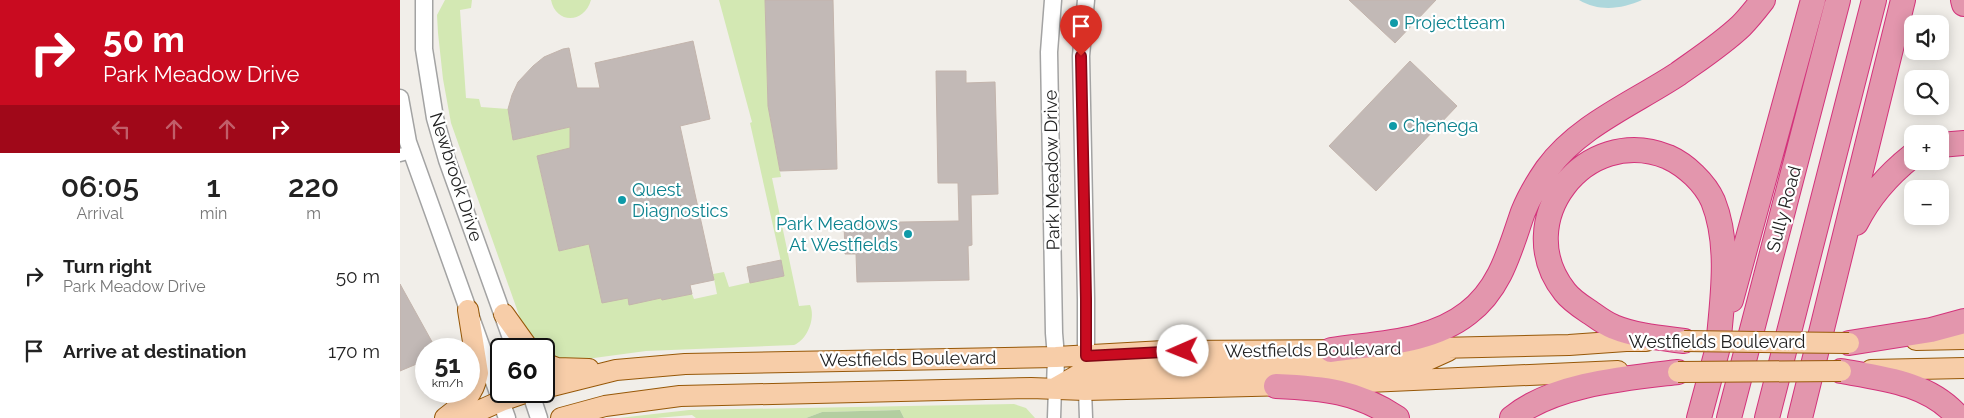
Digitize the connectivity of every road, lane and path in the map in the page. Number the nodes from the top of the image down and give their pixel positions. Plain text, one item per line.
1 (424, 0) edge
2 (1053, 0) edge
3 (1086, 0) edge
4 (1763, 0) edge
5 (1813, 0) edge
6 (1838, 0) edge
7 (1874, 0) edge
8 (1903, 0) edge
9 (1963, 0) edge
10 (1964, 4) edge
11 (400, 98) edge
12 (1964, 143) edge
13 (1949, 144) edge
14 (406, 154) edge
15 (1904, 162) edge
16 (1834, 284) junction
17 (468, 310) junction
18 (504, 314) junction
19 (1964, 321) edge
20 (512, 338) edge
21 (521, 338) edge
22 (1964, 339) edge
23 (1684, 342) junction
24 (1849, 342) junction
25 (1455, 348) junction
26 (1718, 348) junction
27 (1331, 350) junction
28 (1056, 357) junction
29 (555, 366) edge
30 (1964, 368) edge
31 (616, 370) junction
32 (1841, 371) junction
33 (1086, 372) junction
34 (1678, 372) junction
35 (555, 385) edge
36 (1276, 386) junction
37 (1055, 388) junction
38 (1807, 390) junction
39 (534, 403) edge
40 (504, 409) edge
41 (445, 418) edge
42 (463, 418) edge
43 (539, 418) edge
44 (560, 418) edge
45 (1054, 418) edge
46 (1086, 418) edge
47 (1397, 418) edge
48 (1512, 418) edge
49 (1699, 418) edge
50 (1729, 418) edge
51 (1767, 418) edge
52 (1800, 418) edge
53 (1806, 418) edge
54 (1959, 418) edge

1 - 18 street, Newbrook Drive
2 - 28 street, Park Meadow Drive
3 - 33 street, Park Meadow Drive
4 - 27 highway
5 - 26 highway
6 - 50 highway, Sully Road
7 - 51 highway, Sully Road
8 - 16 highway
9 - 10 highway
11 - 14 street, Newbrook Drive
12 - 13 highway
14 - 17 street, Newbrook Drive
15 - 16 highway
16 - 38 highway
17 - 40 street, Newbrook Drive
17 - 41 main road
18 - 20 street, Newbrook Drive
18 - 21 main road
19 - 24 highway
22 - 24 main road, Westfields Boulevard
23 - 24 main road, Westfields Boulevard, bridge
23 - 25 main road, Westfields Boulevard
23 - 26 highway
25 - 27 main road, Westfields Boulevard
25 - 33 main road
26 - 49 highway
27 - 33 main road, Westfields Boulevard
28 - 31 main road, Westfields Boulevard
28 - 33 main road, Westfields Boulevard
28 - 37 street
29 - 31 main road
30 - 32 main road, Westfields Boulevard
31 - 35 main road, Westfields Boulevard
32 - 34 main road, Westfields Boulevard, bridge
32 - 54 highway
33 - 36 main road, Westfields Boulevard
33 - 37 main road, Westfields Boulevard
33 - 46 street
34 - 36 main road, Westfields Boulevard
34 - 48 highway
36 - 47 highway
37 - 44 main road, Westfields Boulevard
37 - 45 street
38 - 52 highway
38 - 53 highway
39 - 43 street
40 - 42 main road

